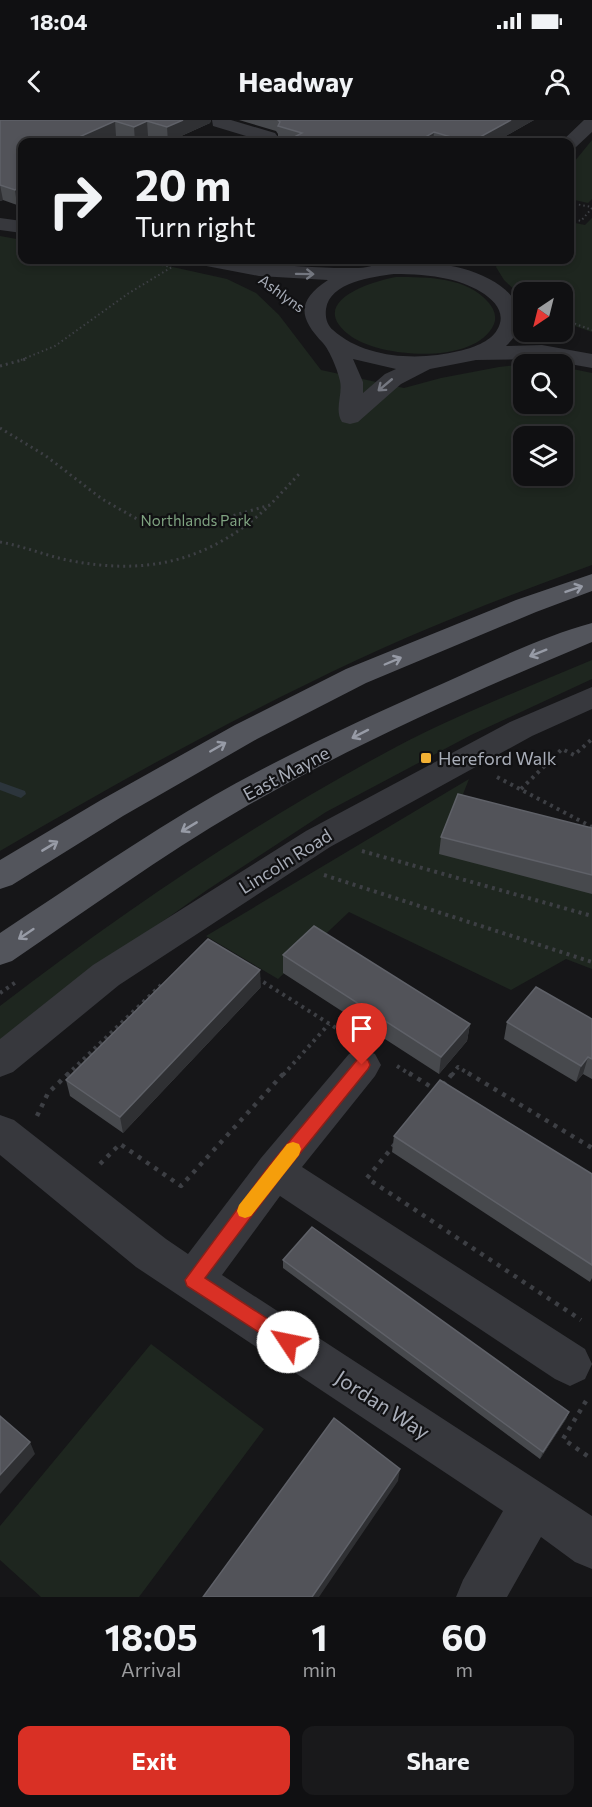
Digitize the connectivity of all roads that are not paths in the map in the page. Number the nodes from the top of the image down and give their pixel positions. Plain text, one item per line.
1 (219, 122) dead end
2 (586, 122) edge
3 (270, 136) edge
4 (574, 138) edge
5 (0, 224) edge
6 (18, 226) edge
7 (223, 264) edge
8 (412, 264) edge
9 (482, 264) dead end
10 (394, 268) junction
11 (248, 269) junction
12 (362, 273) junction
13 (489, 287) junction
14 (300, 305) junction
15 (513, 307) edge
16 (513, 314) edge
17 (573, 333) edge
18 (334, 342) junction
19 (592, 343) edge
20 (473, 355) junction
21 (592, 361) edge
22 (427, 362) junction
23 (592, 582) edge
24 (592, 632) edge
25 (592, 697) edge
26 (0, 876) edge
27 (0, 951) edge
28 (366, 1054) road end
29 (0, 1061) edge
30 (20, 1129) edge
31 (275, 1171) junction
32 (193, 1280) junction
33 (581, 1378) edge
34 (534, 1504) junction
35 (592, 1545) edge
36 (484, 1596) edge

1 - 3 street
2 - 4 street
5 - 6 street
7 - 11 street, Ashlyns
8 - 10 street
9 - 13 street
10 - 12 street
10 - 13 street
11 -> 12 street, Ashlyns
11 - 14 street, Ashlyns
12 - 14 street
13 - 15 street
14 - 18 street, Ashlyns
16 - 20 street
17 - 19 street
18 - 22 street
22 -> 18 street
20 - 21 street
20 - 22 street
26 -> 23 main road
24 -> 27 main road, East Mayne
25 - 29 street, Lincoln Road
28 - 31 street
30 - 32 street, Jordan Way
31 - 32 street
31 - 33 street
32 - 34 street, Jordan Way
34 - 35 street, Jordan Way
34 - 36 street

